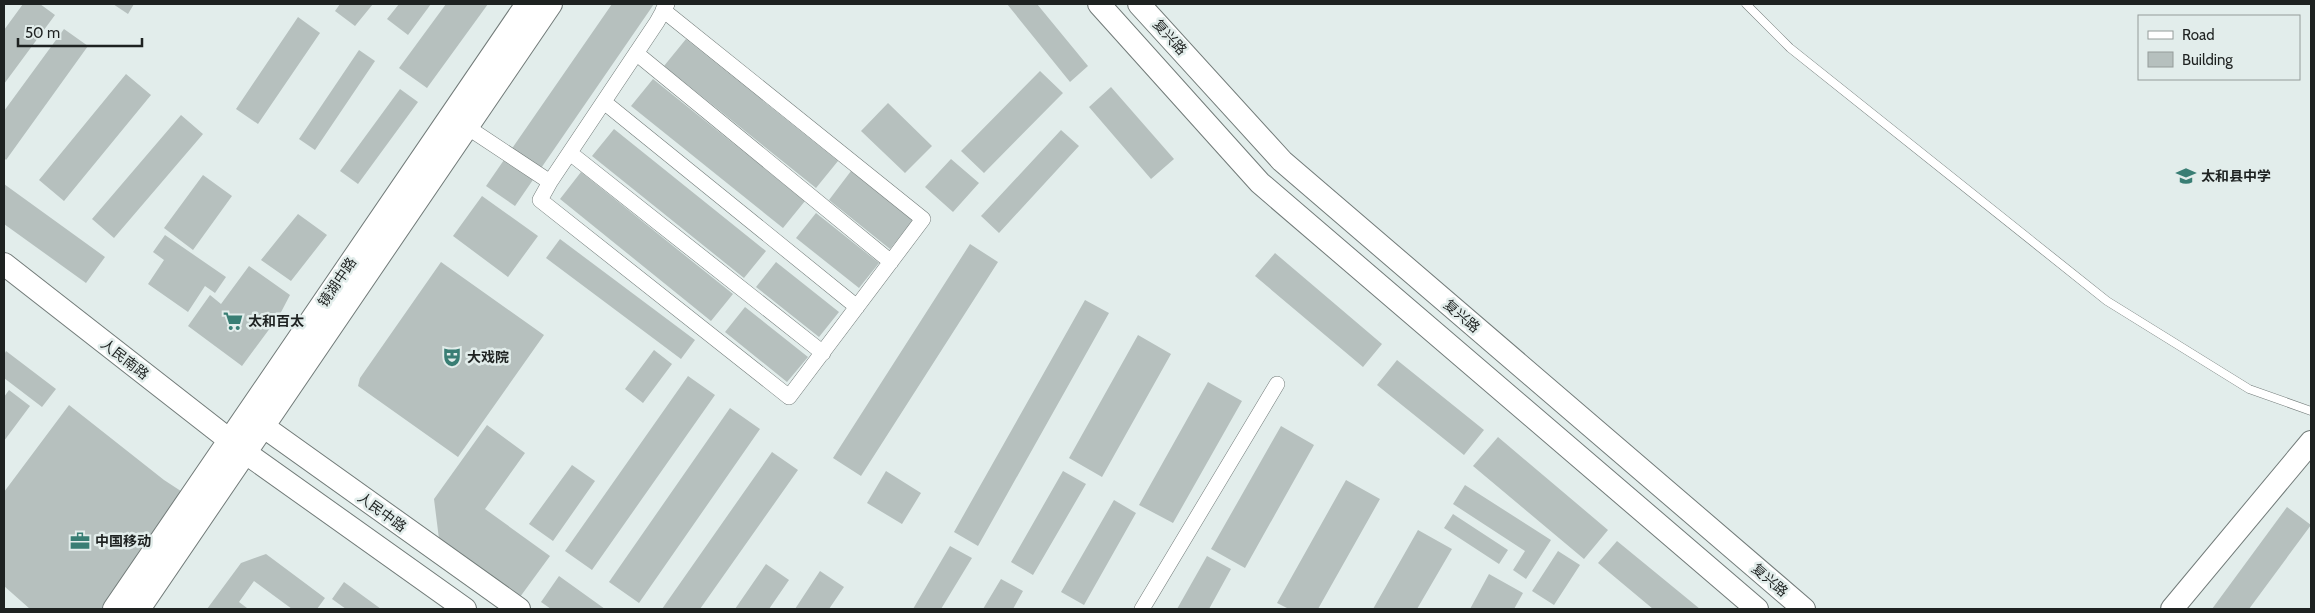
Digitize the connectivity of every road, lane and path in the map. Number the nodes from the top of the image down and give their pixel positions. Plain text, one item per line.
1 (527, 4) edge
2 (551, 4) edge
3 (1098, 4) edge
4 (1139, 4) edge
5 (1746, 4) edge
6 (665, 7) edge
7 (636, 53) junction
8 (604, 102) junction
9 (467, 127) junction
10 (570, 153) junction
11 (550, 182) junction
12 (891, 262) junction
13 (4, 264) edge
14 (857, 307) junction
15 (823, 352) junction
16 (1277, 384) dead end
17 (2311, 411) edge
18 (255, 421) junction
19 (2311, 442) edge
20 (238, 446) junction
21 (114, 609) edge
22 (139, 609) edge
23 (465, 609) edge
24 (518, 609) edge
25 (1142, 609) edge
26 (1757, 609) edge
27 (1804, 609) edge
28 (2172, 609) edge

1 - 18 main road, 镜湖中路
2 - 9 main road, 镜湖中路
3 - 26 main road
4 - 27 main road, 复兴路
5 - 17 lane
6 - 7 street
6 - 12 street
7 - 8 street
7 - 12 street
8 - 10 street
8 - 14 street
9 - 11 street
9 - 18 main road, 镜湖中路
10 - 11 street
10 - 15 street
11 - 15 street
12 - 14 street
13 - 20 main road, 人民南路
14 - 15 street
16 - 25 street
18 - 20 main road, 镜湖中路
18 - 24 main road, 人民中路
19 - 28 main road
20 - 21 main road, 镜湖中路
20 - 22 main road, 镜湖中路
20 - 23 main road

